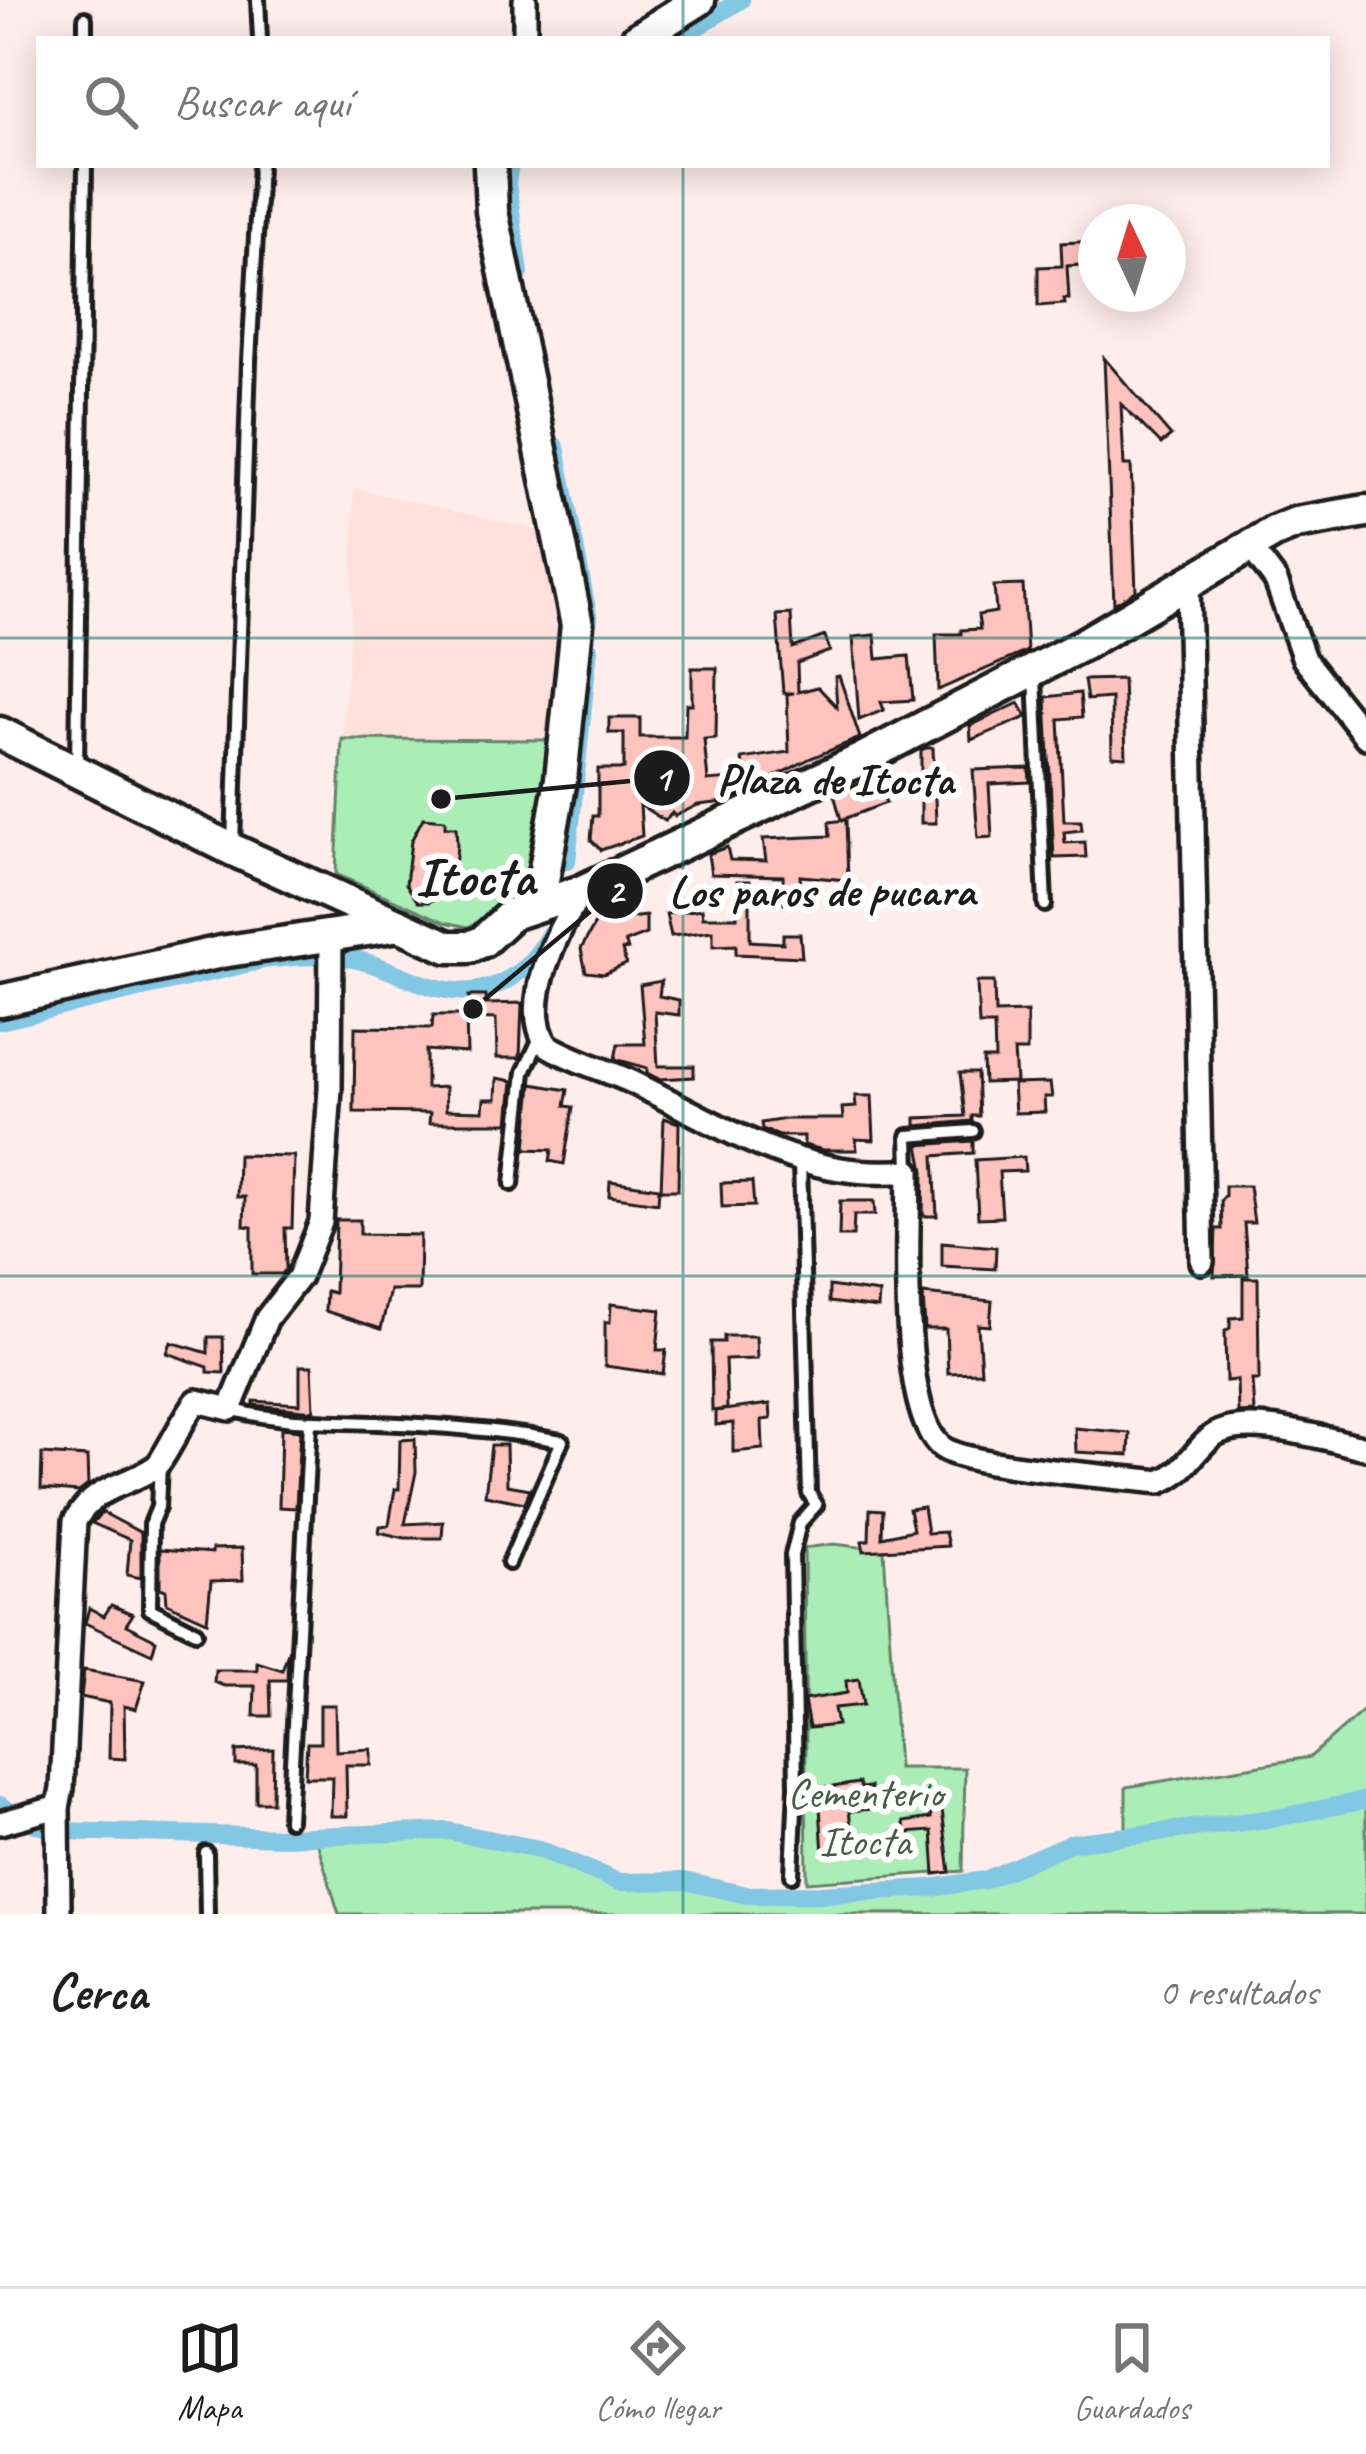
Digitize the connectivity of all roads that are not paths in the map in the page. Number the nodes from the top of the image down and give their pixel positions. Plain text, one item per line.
1 (258, 0) edge
2 (526, 0) edge
3 (699, 0) edge
4 (85, 18) dead end
5 (85, 36) edge
6 (260, 36) edge
7 (525, 36) edge
8 (642, 36) edge
9 (85, 168) edge
10 (260, 168) edge
11 (490, 168) edge
12 (1366, 511) edge
13 (1249, 544) junction
14 (1188, 582) junction
15 (1034, 667) junction
16 (0, 733) edge
17 (1366, 737) edge
18 (77, 770) junction
19 (233, 850) junction
20 (582, 891) junction
21 (539, 903) junction
22 (1045, 905) dead end
23 (400, 925) junction
24 (330, 949) junction
25 (0, 1001) edge
26 (541, 1036) junction
27 (974, 1131) dead end
28 (800, 1162) junction
29 (909, 1171) junction
30 (512, 1184) dead end
31 (1202, 1262) dead end
32 (230, 1409) junction
33 (310, 1423) junction
34 (1366, 1448) edge
35 (160, 1465) junction
36 (509, 1563) dead end
37 (196, 1632) dead end
38 (58, 1807) junction
39 (289, 1820) dead end
40 (0, 1822) edge
41 (206, 1852) dead end
42 (793, 1874) dead end
43 (59, 1914) edge
44 (207, 1914) edge

1 - 6 lane
2 - 7 street
3 - 8 main road
4 - 5 lane
9 - 18 lane
10 - 19 lane
11 - 21 main road
12 - 13 main road
13 - 14 main road
13 - 17 street
14 - 15 main road
14 - 31 street
15 - 20 main road
15 - 22 lane
16 - 18 main road
18 - 19 main road
19 - 23 main road
20 - 21 main road
20 - 26 street
21 - 23 main road
23 - 24 main road
24 - 25 main road
24 - 32 street
26 - 28 street
26 - 30 lane
27 - 29 lane
28 - 29 street
28 - 42 lane
29 - 34 street
32 - 33 lane
32 - 35 street
33 - 36 lane
33 - 39 lane
35 - 37 lane
35 - 38 street
38 - 40 street
38 - 43 street
41 - 44 lane

